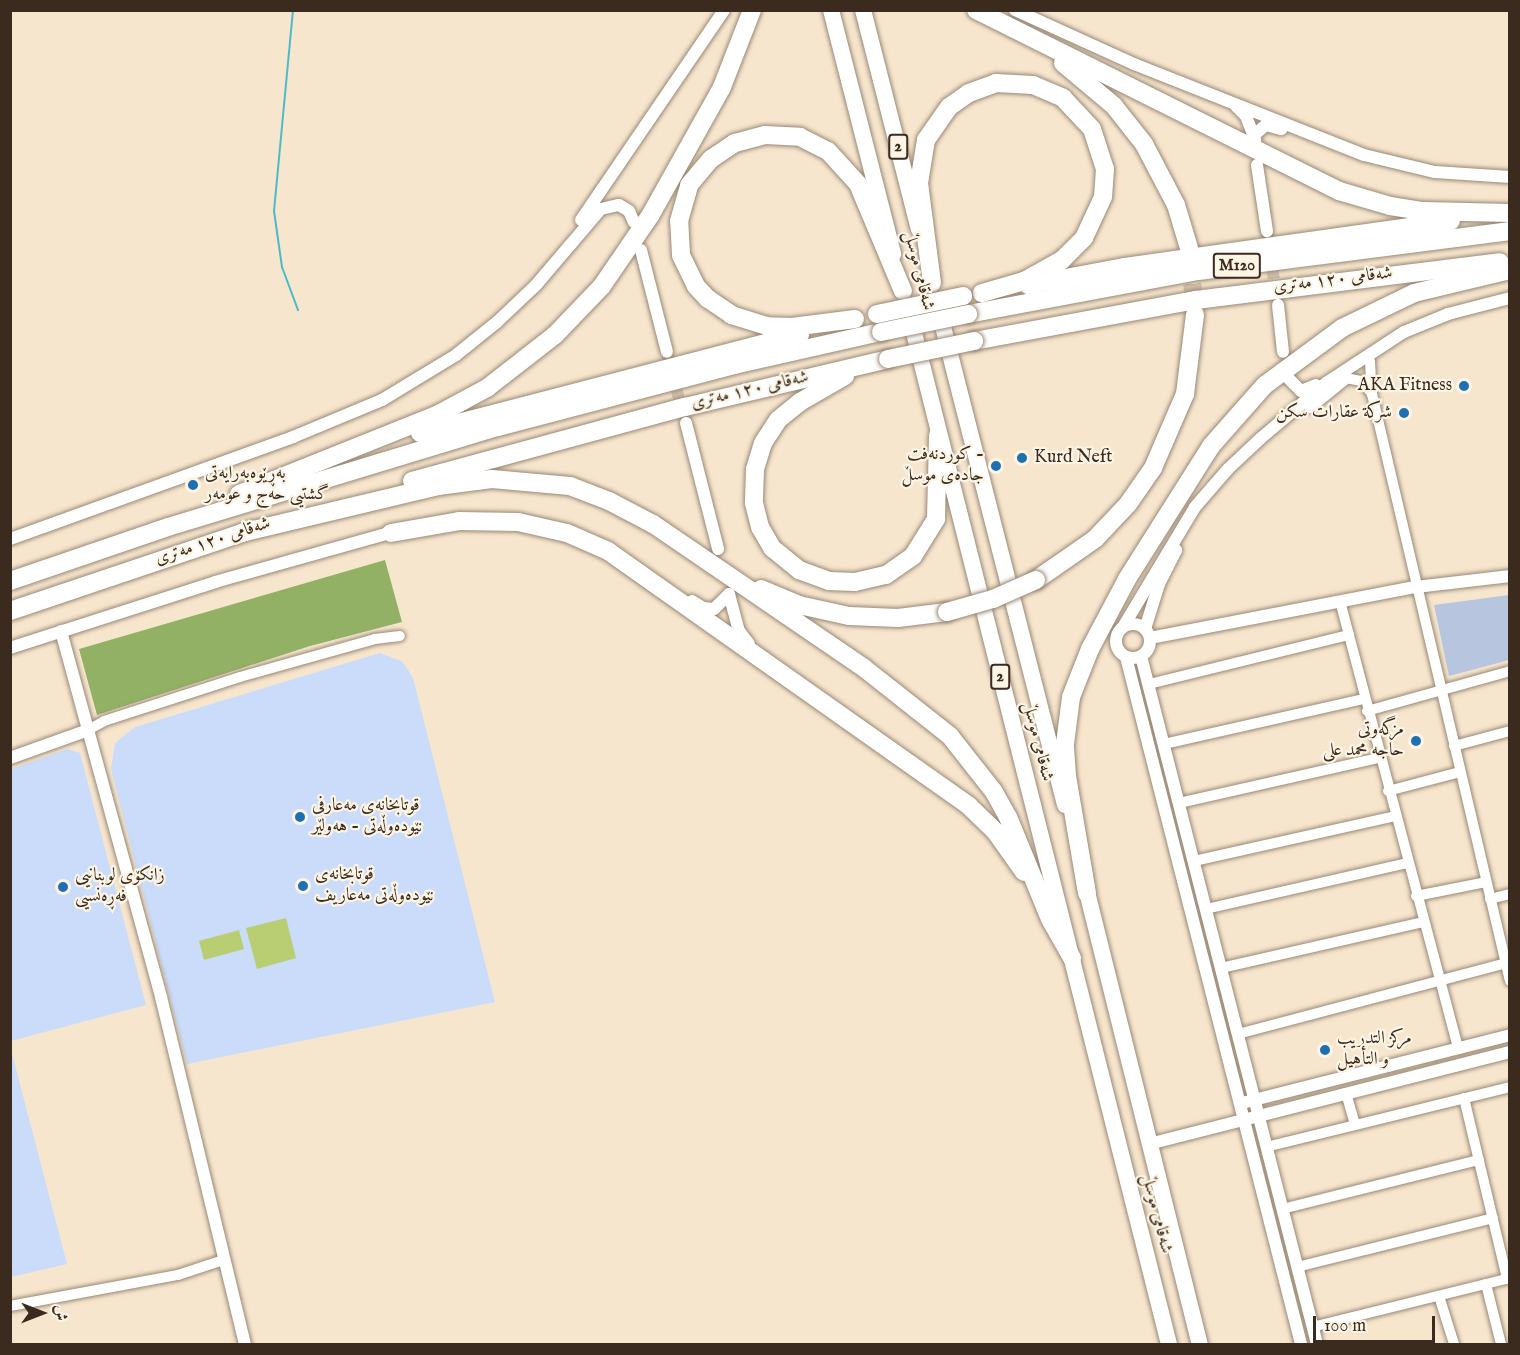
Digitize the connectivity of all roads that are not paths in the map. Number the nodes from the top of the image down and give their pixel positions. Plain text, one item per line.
1 (724, 10) edge
2 (752, 10) edge
3 (831, 10) edge
4 (863, 10) edge
5 (1015, 10) edge
6 (981, 13) edge
7 (1236, 105) junction
8 (1257, 165) dead end
9 (1509, 177) edge
10 (1509, 184) edge
11 (1509, 213) edge
12 (634, 222) dead end
13 (1268, 231) tunnel mouth
14 (1509, 231) edge
15 (1189, 248) tunnel mouth
16 (641, 250) dead end
17 (1509, 261) edge
18 (549, 270) junction
19 (1509, 270) edge
20 (932, 283) junction
21 (903, 291) junction
22 (982, 293) junction
23 (1509, 298) edge
24 (1278, 305) tunnel mouth
25 (1509, 305) edge
26 (1196, 315) tunnel mouth
27 (855, 319) junction
28 (667, 352) tunnel mouth
29 (1283, 352) dead end
30 (888, 359) junction
31 (1370, 361) junction
32 (1346, 378) junction
33 (1289, 379) dead end
34 (1326, 383) junction
35 (1372, 394) junction
36 (686, 423) tunnel mouth
37 (939, 435) junction
38 (318, 462) junction
39 (168, 526) junction
40 (241, 533) junction
41 (391, 533) junction
42 (10, 539) edge
43 (678, 542) junction
44 (718, 549) dead end
45 (1509, 576) edge
46 (10, 581) edge
47 (1416, 587) junction
48 (1340, 601) junction
49 (10, 611) edge
50 (1123, 627) junction
51 (61, 631) junction
52 (1147, 634) junction
53 (1349, 635) junction
54 (400, 636) dead end
55 (10, 648) edge
56 (1141, 656) junction
57 (1126, 657) junction
58 (1509, 671) edge
59 (788, 676) junction
60 (1149, 684) junction
61 (1440, 691) junction
62 (1364, 699) junction
63 (1366, 711) junction
64 (91, 731) junction
65 (1509, 731) edge
66 (1164, 744) junction
67 (1454, 746) junction
68 (10, 758) edge
69 (1380, 758) junction
70 (1460, 772) junction
71 (1388, 791) junction
72 (1179, 803) junction
73 (1395, 816) junction
74 (1194, 861) junction
75 (1407, 863) junction
76 (1486, 882) junction
77 (1201, 891) junction
78 (1087, 893) junction
79 (1186, 894) junction
80 (1509, 894) edge
81 (1416, 897) junction
82 (1490, 899) junction
83 (1206, 909) junction
84 (1050, 919) junction
85 (1423, 922) junction
86 (1072, 958) junction
87 (1507, 963) edge
88 (1221, 968) junction
89 (1441, 981) junction
90 (1509, 981) edge
91 (1238, 1034) junction
92 (1509, 1035) edge
93 (1458, 1048) junction
94 (1509, 1052) edge
95 (1509, 1087) edge
96 (1346, 1093) junction
97 (1464, 1098) junction
98 (1254, 1100) junction
99 (1239, 1104) junction
100 (1258, 1116) junction
101 (1244, 1120) junction
102 (1355, 1125) junction
103 (1149, 1144) junction
104 (1266, 1147) junction
105 (1479, 1160) junction
106 (1282, 1209) junction
107 (1493, 1218) junction
108 (223, 1260) junction
109 (1297, 1267) junction
110 (1508, 1278) edge
111 (1486, 1284) junction
112 (1304, 1294) junction
113 (1439, 1296) junction
114 (1289, 1298) junction
115 (10, 1306) edge
116 (1312, 1328) junction
117 (245, 1344) edge
118 (1169, 1344) edge
119 (1200, 1344) edge
120 (1301, 1344) edge
121 (1317, 1344) edge
122 (1454, 1344) edge
123 (1501, 1344) edge

1 - 18 street
2 - 38 highway
3 - 21 highway, شەقامی موسڵ / 2
4 - 20 highway, شەقامی موسڵ / 2
5 - 7 street
6 - 11 highway
6 - 15 highway
7 - 9 street
7 - 10 street
8 - 13 street
11 - 22 highway
12 - 18 street
14 - 39 highway, شەقامی ١٢٠ مەتری / M120, bridge
16 - 28 street
17 - 30 highway, شەقامی ١٢٠ مەتری / M120, bridge
18 - 42 street
19 - 78 highway
20 - 22 highway
20 - 78 highway, شەقامی موسڵ / 2
21 - 27 highway
21 - 37 highway, شەقامی موسڵ / 2
22 - 27 highway, bridge
23 - 34 street
24 - 29 street
25 - 31 street
26 - 43 highway, bridge
27 - 38 highway
30 - 37 highway
30 - 40 highway, شەقامی ١٢٠ مەتری
31 - 32 street
31 - 35 street
32 - 35 street
32 - 52 street
33 - 34 street
34 - 50 street
35 - 47 street
36 - 44 street
37 - 86 highway, شەقامی موسڵ / 2
38 - 39 highway
39 - 46 highway, شەقامی ١٢٠ مەتری
40 - 43 highway
40 - 49 highway, شەقامی ١٢٠ مەتری
41 - 51 street
41 - 59 highway
41 - 59 street
43 - 84 highway
45 - 47 street
47 - 48 street
47 - 61 street
48 - 52 street
48 - 53 street
50 - 52 street
50 - 57 street
51 - 55 street
51 - 64 street
52 - 56 street
53 - 60 street
53 - 62 street
54 - 64 street
56 - 57 street
56 - 60 street
57 - 79 street
58 - 61 street
59 - 84 highway
60 - 66 street
61 - 63 street
61 - 67 street
62 - 63 street
62 - 66 street
63 - 69 street
64 - 68 street
64 - 108 street
65 - 67 street
66 - 72 street
67 - 70 street
69 - 71 street
69 - 72 street
70 - 71 street
70 - 76 street
71 - 73 street
72 - 74 street
73 - 74 street
73 - 75 street
74 - 77 street
75 - 81 street
75 - 83 street
76 - 81 street
76 - 82 street
77 - 79 street
77 - 83 street
78 - 103 highway, شەقامی موسڵ / 2
79 - 99 street
80 - 82 street
81 - 85 street
82 - 87 street
83 - 88 street
84 - 86 highway
85 - 88 street
85 - 89 street
86 - 118 highway, شەقامی موسڵ / 2
87 - 89 street
87 - 90 street
88 - 91 street
89 - 91 street
89 - 93 street
91 - 98 street
92 - 93 street
93 - 98 street
94 - 96 street
95 - 97 street
96 - 100 street
96 - 102 street
97 - 102 street
97 - 105 street
98 - 99 street
98 - 100 street
99 - 101 street
100 - 101 street
100 - 104 street
101 - 103 street
101 - 114 street
102 - 104 street
103 - 119 highway, شەقامی موسڵ / 2
104 - 106 street
105 - 106 street
105 - 107 street
106 - 109 street
107 - 109 street
107 - 110 street
108 - 115 street
108 - 117 street
109 - 112 street
110 - 111 street
111 - 113 street
111 - 123 street
112 - 114 street
112 - 116 street
113 - 116 street
113 - 122 street
114 - 120 street
116 - 121 street

